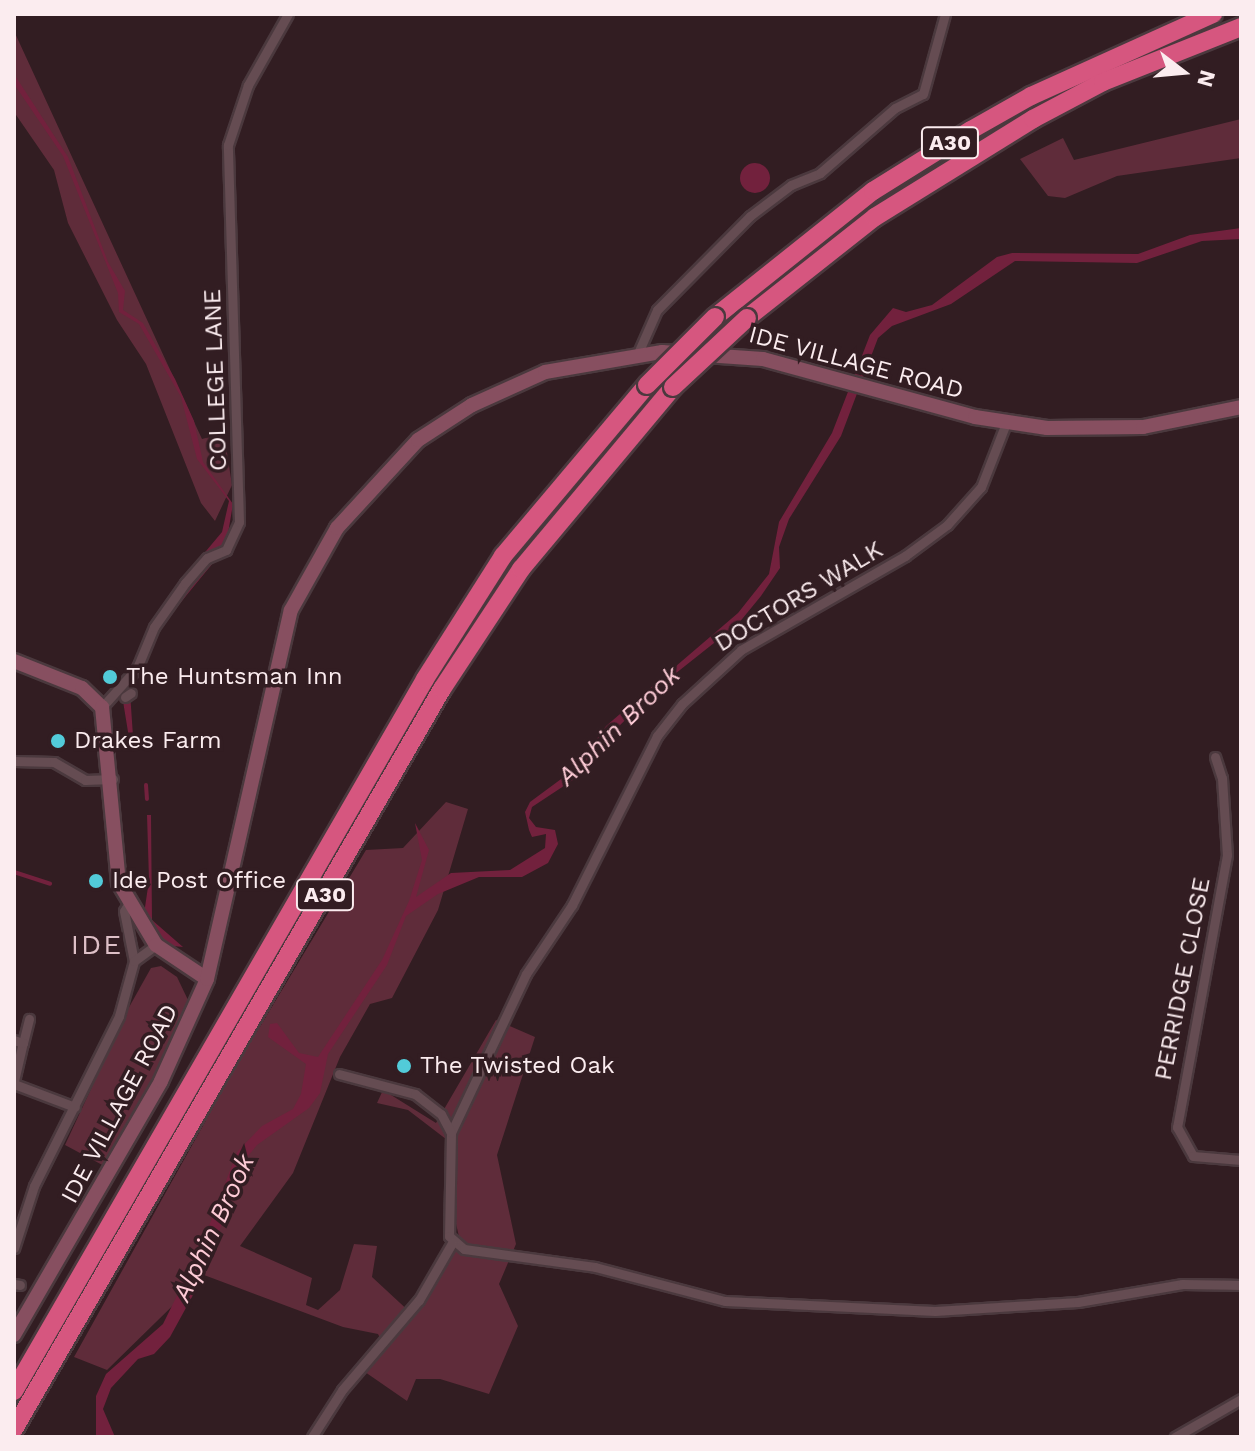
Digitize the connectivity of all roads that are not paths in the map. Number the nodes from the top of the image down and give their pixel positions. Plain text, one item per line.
1 (288, 14) edge
2 (945, 14) edge
3 (1213, 14) edge
4 (1241, 27) edge
5 (638, 353) junction
6 (1241, 407) edge
7 (1006, 423) junction
8 (14, 661) edge
9 (102, 707) junction
10 (1215, 757) dead end
11 (14, 761) edge
12 (113, 779) junction
13 (129, 903) junction
14 (156, 945) junction
15 (134, 961) junction
16 (207, 979) junction
17 (29, 1019) dead end
18 (18, 1041) edge
19 (339, 1074) dead end
20 (14, 1083) edge
21 (75, 1107) junction
22 (462, 1111) junction
23 (441, 1114) junction
24 (451, 1133) junction
25 (1241, 1160) edge
26 (452, 1243) junction
27 (14, 1248) edge
28 (1241, 1285) edge
29 (14, 1335) edge
30 (14, 1391) edge
31 (1241, 1399) edge
32 (14, 1429) edge
33 (312, 1437) edge
34 (1175, 1437) edge

1 - 9 street, COLLEGE LANE
2 - 5 street
3 - 30 highway, A30, bridge
4 - 32 highway, A30, bridge
5 - 7 street, IDE VILLAGE ROAD
5 - 16 street, IDE VILLAGE ROAD
6 - 7 street, IDE VILLAGE ROAD
7 - 22 street, DOCTORS WALK
8 - 9 street
9 - 12 street
10 - 25 street, PERRIDGE CLOSE
11 - 12 street
12 - 13 street
13 - 14 street
13 - 15 street
14 - 15 street
14 - 16 street
15 - 21 street
16 - 29 street, IDE VILLAGE ROAD
17 - 18 street
18 - 20 street
19 - 23 street
20 - 21 street
21 - 27 street
22 - 23 street
22 - 24 street, DOCTORS WALK
23 - 24 street
24 - 26 street
26 - 28 street
26 - 33 street
31 - 34 street

